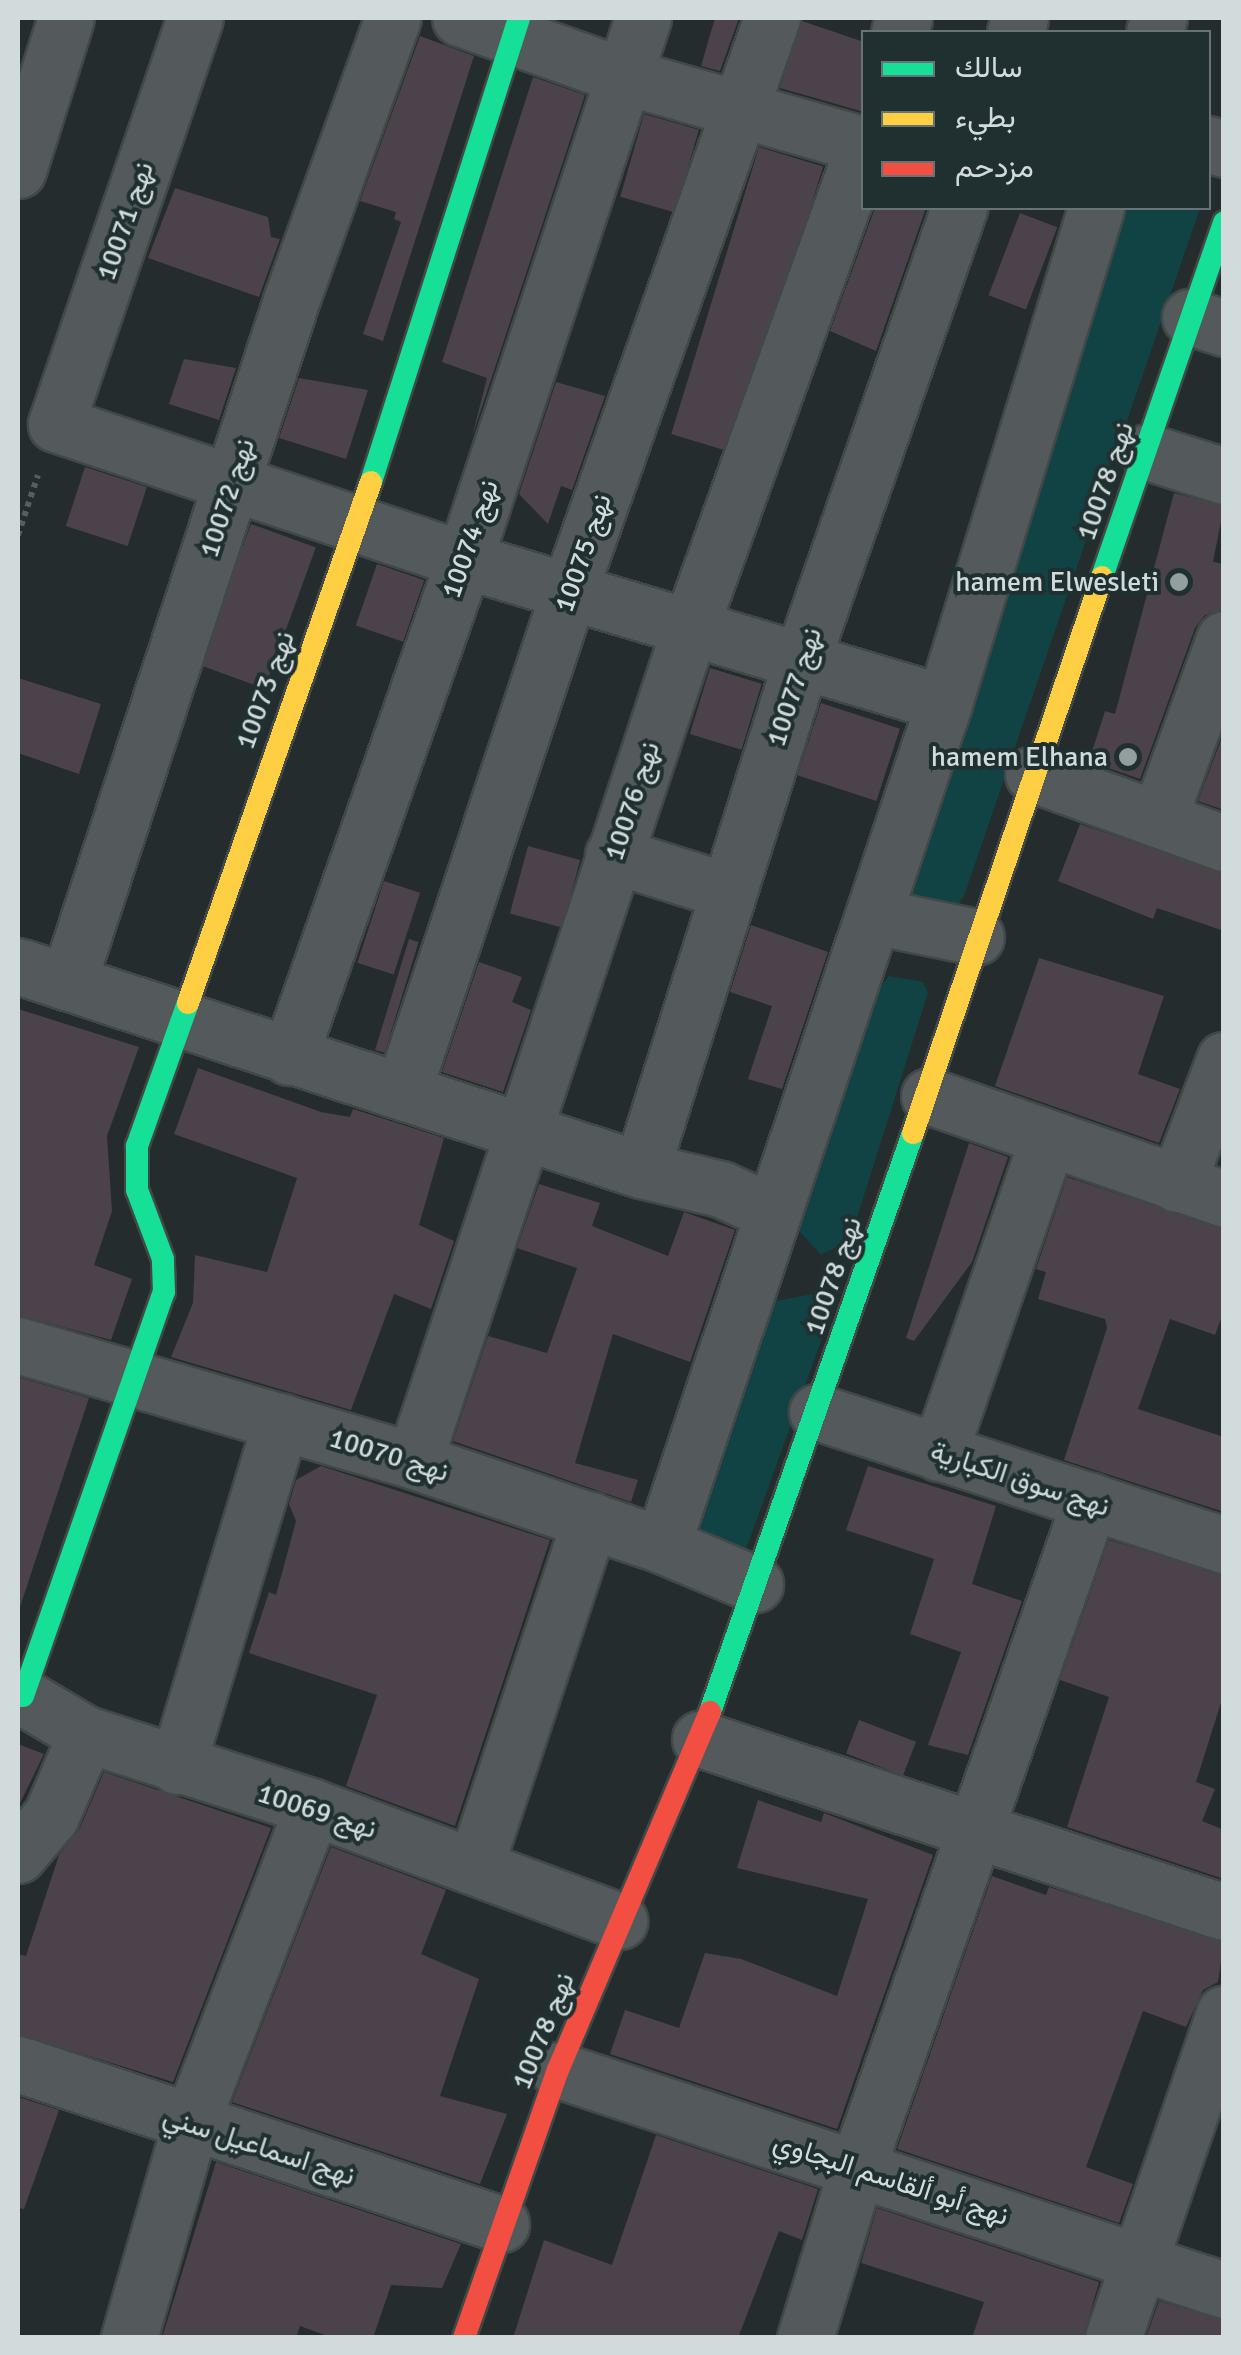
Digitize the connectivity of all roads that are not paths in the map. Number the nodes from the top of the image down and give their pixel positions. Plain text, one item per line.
1 (66, 18) edge
2 (195, 18) edge
3 (393, 18) edge
4 (460, 18) edge
5 (643, 18) edge
6 (772, 18) edge
7 (517, 27) edge
8 (624, 76) junction
9 (742, 108) junction
10 (861, 144) edge
11 (861, 153) edge
12 (18, 170) edge
13 (958, 210) edge
14 (1085, 210) edge
15 (1224, 222) edge
16 (1207, 323) edge
17 (1148, 452) junction
18 (1224, 476) edge
19 (232, 483) junction
20 (358, 523) junction
21 (464, 560) junction
22 (569, 590) junction
23 (690, 628) junction
24 (1224, 639) edge
25 (802, 658) junction
26 (944, 703) junction
27 (1032, 774) junction
28 (1160, 816) junction
29 (1224, 843) edge
30 (613, 856) junction
31 (728, 891) junction
32 (873, 916) junction
33 (976, 938) junction
34 (43, 974) edge
35 (177, 1020) junction
36 (289, 1057) junction
37 (1224, 1060) edge
38 (403, 1091) junction
39 (929, 1096) junction
40 (522, 1130) junction
41 (1048, 1138) junction
42 (640, 1170) junction
43 (1200, 1192) edge
44 (772, 1212) junction
45 (18, 1345) edge
46 (128, 1380) junction
47 (817, 1412) junction
48 (281, 1421) junction
49 (939, 1453) junction
50 (414, 1461) junction
51 (1090, 1502) junction
52 (590, 1520) junction
53 (1224, 1544) edge
54 (662, 1545) junction
55 (754, 1584) junction
56 (20, 1695) edge
57 (86, 1734) junction
58 (700, 1739) junction
59 (177, 1766) junction
60 (313, 1808) junction
61 (980, 1833) junction
62 (18, 1856) edge
63 (475, 1866) junction
64 (1224, 1912) edge
65 (620, 1920) junction
66 (1224, 2012) edge
67 (18, 2064) edge
68 (558, 2070) junction
69 (190, 2125) junction
70 (857, 2168) junction
71 (501, 2224) junction
72 (1140, 2260) junction
73 (1224, 2290) edge
74 (129, 2338) edge
75 (464, 2338) edge
76 (805, 2338) edge
77 (1114, 2338) edge

1 - 12 street
2 - 19 street, نهج 10071
3 - 19 street, نهج 10072
4 - 7 street
5 - 8 street, نهج 10074
6 - 9 street, نهج 10075
7 - 8 street
7 - 20 street, نهج 10073
8 - 9 street
8 - 21 street, نهج 10074
9 - 10 street
9 - 22 street, نهج 10075
11 - 23 street, نهج 10076
13 - 25 street, نهج 10077
14 - 26 street
15 - 16 street, نهج 10078
16 - 17 street, نهج 10078
17 - 18 street
17 - 27 street, نهج 10078
19 - 20 street
19 - 34 street, نهج 10072
20 - 21 street
20 - 35 street, نهج 10073
21 - 22 street
21 - 36 street, نهج 10074
22 - 23 street
22 - 38 street, نهج 10075
23 - 25 street
23 - 30 street, نهج 10076
24 - 28 street
25 - 26 street
25 - 31 street, نهج 10077
26 - 32 street
27 - 28 street
27 - 33 street, نهج 10078
28 - 29 street
30 - 31 street
30 - 40 street, نهج 10076
31 - 42 street, نهج 10077
32 - 33 street
32 - 44 street
33 - 39 street, نهج 10078
34 - 35 street
35 - 36 street
35 - 46 street, نهج 10073
36 - 38 street
37 - 43 street
38 - 40 street
39 - 41 street
39 - 47 street, نهج 10078
40 - 42 street
40 - 50 street, نهج 10076
41 - 43 street
41 - 49 street
42 - 44 street
44 - 54 street
45 - 46 street, نهج 10070
46 - 48 street, نهج 10070
46 - 56 street, نهج 10073
47 - 49 street, نهج سوق الكبارية
47 - 55 street, نهج 10078
48 - 50 street, نهج 10070
48 - 59 street
49 - 51 street, نهج سوق الكبارية
50 - 52 street, نهج 10070
51 - 53 street, نهج سوق الكبارية
51 - 61 street
52 - 54 street, نهج 10070
52 - 63 street
54 - 55 street, نهج 10070
55 - 58 street, نهج 10078
56 - 57 street, نهج 10069
57 - 59 street, نهج 10069
57 - 62 street
58 - 61 street
58 - 65 street, نهج 10078
59 - 60 street, نهج 10069
60 - 63 street, نهج 10069
60 - 69 street
61 - 64 street
61 - 70 street
63 - 65 street, نهج 10069
65 - 68 street, نهج 10078
66 - 72 street
67 - 69 street, نهج اسماعيل سني
68 - 70 street, نهج أبو ألقاسم البجاوي
68 - 71 street, نهج 10078
69 - 71 street, نهج اسماعيل سني
69 - 74 street
70 - 72 street, نهج أبو ألقاسم البجاوي
70 - 76 street
71 - 75 street, نهج 10078
72 - 73 street, نهج أبو ألقاسم البجاوي
72 - 77 street

